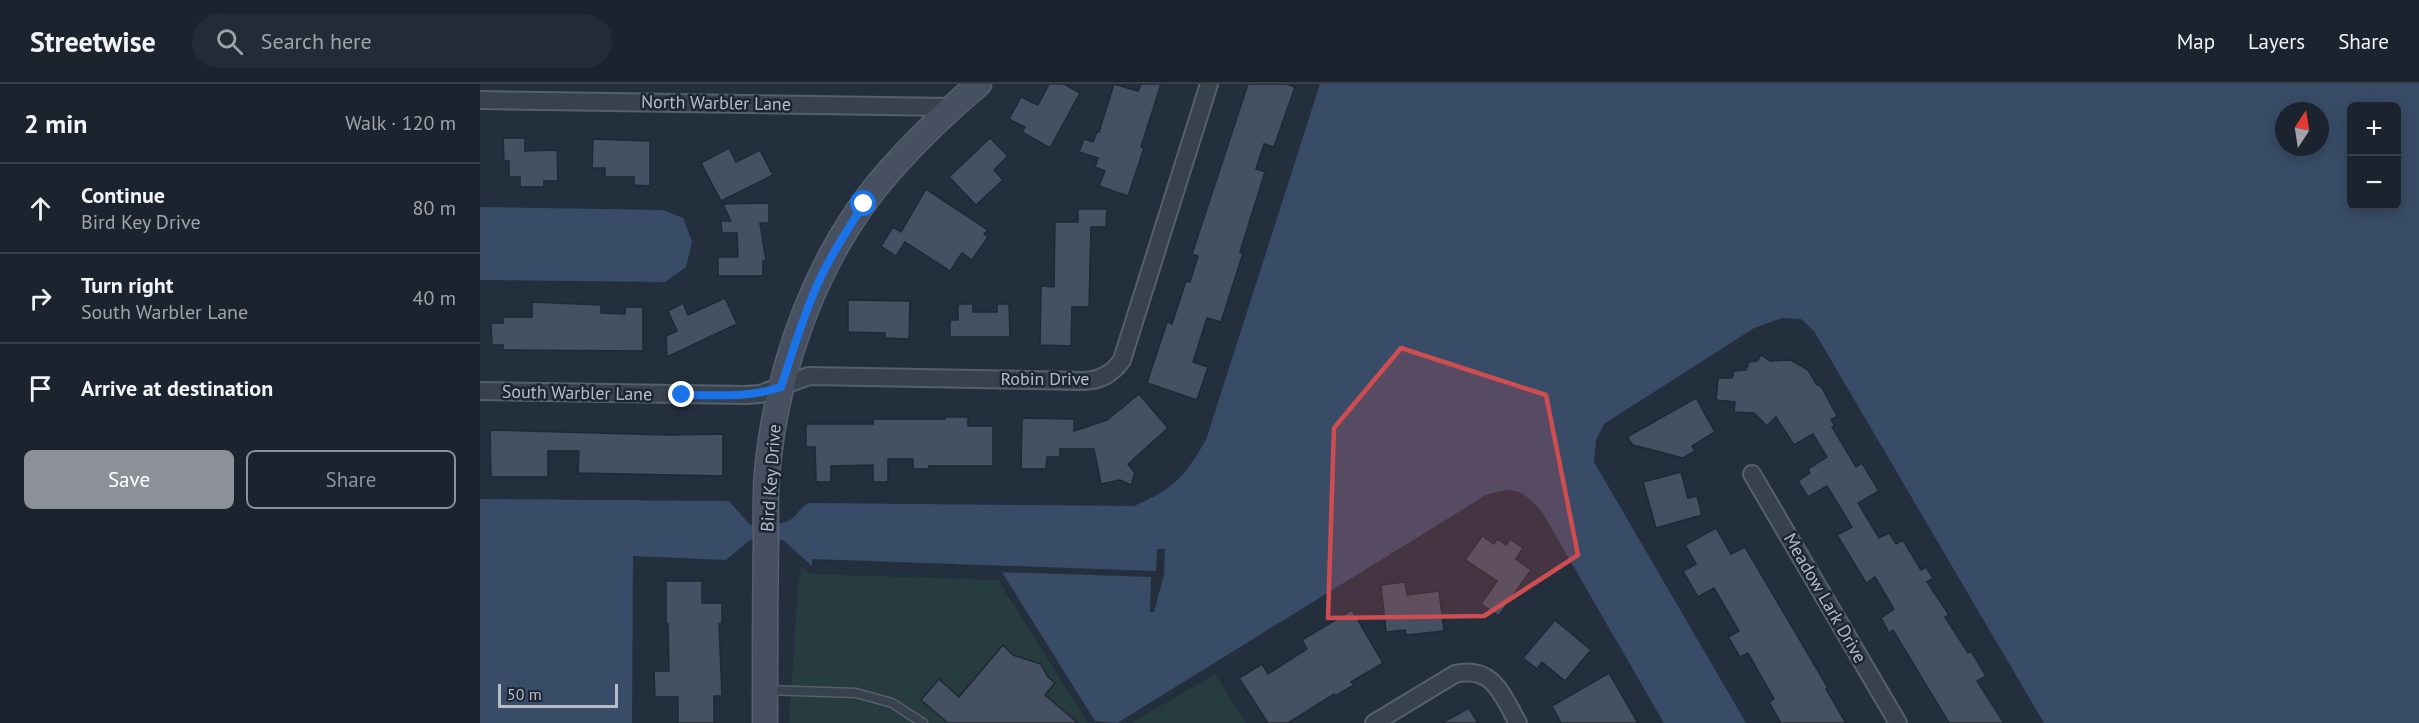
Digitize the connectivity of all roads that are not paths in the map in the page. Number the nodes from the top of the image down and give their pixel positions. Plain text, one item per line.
1 (979, 84) edge
2 (1209, 84) edge
3 (480, 100) edge
4 (952, 106) junction
5 (781, 387) junction
6 (480, 391) edge
7 (1752, 474) dead end
8 (765, 690) junction
9 (765, 723) edge
10 (923, 723) edge
11 (1374, 723) edge
12 (1518, 723) edge
13 (1898, 723) edge

1 - 4 street, Bird Key Drive
2 - 5 street, Robin Drive
3 - 4 street, North Warbler Lane
4 - 5 street, Bird Key Drive
5 - 6 street, South Warbler Lane
5 - 8 street, Bird Key Drive
7 - 13 street, Meadow Lark Drive
8 - 9 street, Bird Key Drive
8 - 10 lane
11 - 12 street

